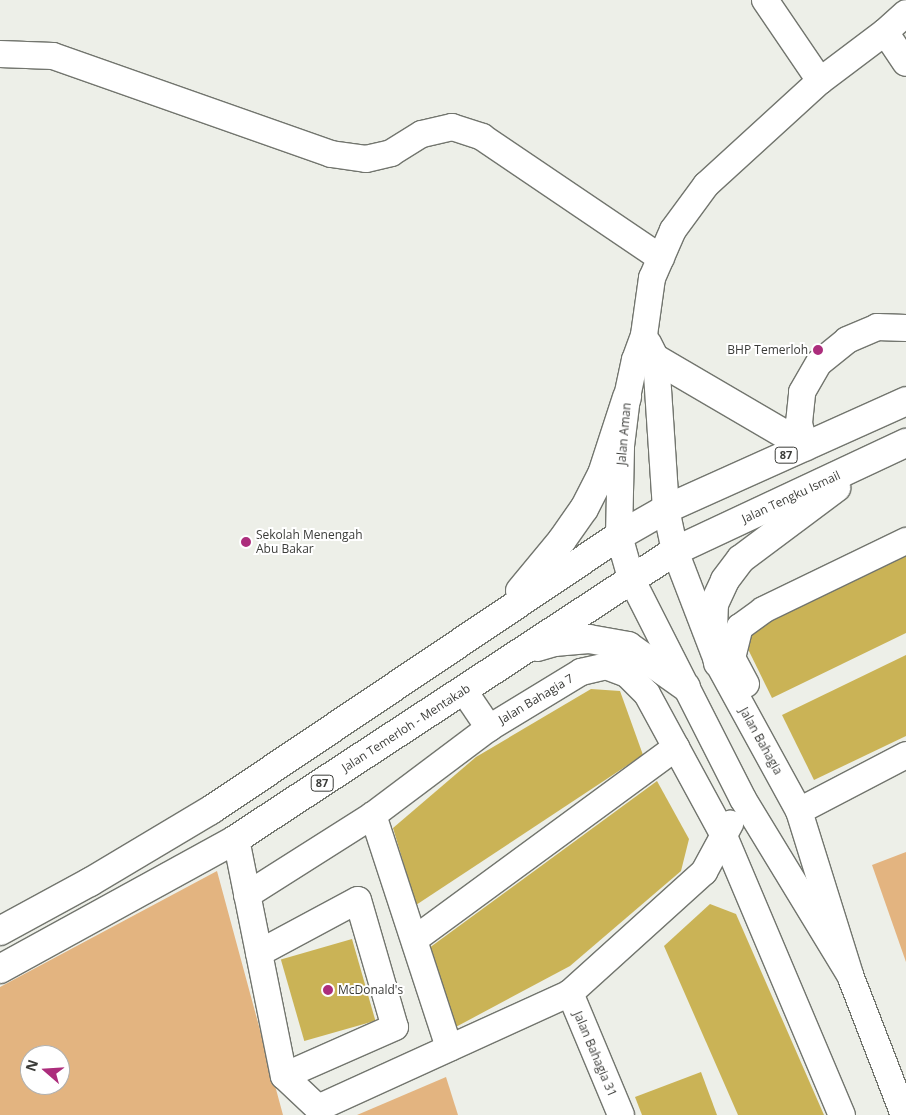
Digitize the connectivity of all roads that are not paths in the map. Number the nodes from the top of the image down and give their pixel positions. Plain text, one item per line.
1 (765, 0) edge
2 (906, 13) edge
3 (885, 32) junction
4 (0, 54) edge
5 (906, 62) edge
6 (820, 81) junction
7 (660, 258) junction
8 (906, 328) edge
9 (644, 335) junction
10 (656, 359) junction
11 (627, 397) junction
12 (906, 401) edge
13 (906, 443) edge
14 (805, 446) junction
15 (875, 458) junction
16 (666, 509) junction
17 (619, 536) junction
18 (906, 541) edge
19 (675, 551) junction
20 (631, 578) junction
21 (496, 618) junction
22 (524, 651) junction
23 (718, 663) junction
24 (686, 687) junction
25 (464, 691) junction
26 (489, 728) junction
27 (676, 747) junction
28 (906, 756) edge
29 (743, 800) junction
30 (804, 808) junction
31 (373, 815) junction
32 (724, 836) junction
33 (236, 839) junction
34 (247, 895) junction
35 (0, 931) edge
36 (415, 938) junction
37 (259, 953) junction
38 (0, 968) edge
39 (850, 975) junction
40 (570, 993) junction
41 (449, 1048) junction
42 (284, 1076) junction
43 (621, 1115) edge
44 (842, 1115) edge
45 (904, 1115) edge

1 - 6 street
2 - 3 street, Jalan Aman
3 - 5 street
3 - 6 street, Jalan Aman
4 - 7 street
6 - 7 street, Jalan Aman
7 - 9 street, Jalan Aman
8 - 14 street
9 - 10 street
9 - 11 street, Jalan Aman
10 - 14 main road
10 - 16 street, Jalan Bahagia
11 - 17 street, Jalan Aman
11 - 21 main road
12 - 14 main road, 87
13 - 15 main road, Jalan Tengku Ismail / 87
14 - 16 main road, 87
15 - 19 main road, Jalan Tengku Ismail / 87
15 - 23 main road
16 - 17 main road, 87
16 - 19 street, Jalan Bahagia
17 - 20 street, Jalan Bahagia
17 - 21 main road, 87
18 - 30 street
19 - 20 main road, Jalan Temerloh - Mentakab / 87
19 - 23 street, Jalan Bahagia
20 - 22 main road, Jalan Temerloh - Mentakab / 87
20 - 24 street, Jalan Bahagia
21 - 35 main road, 87
22 - 24 main road
22 - 25 main road, Jalan Temerloh - Mentakab / 87
23 - 30 street, Jalan Bahagia
24 - 29 street, Jalan Bahagia
25 - 26 street
25 - 33 main road, Jalan Temerloh - Mentakab / 87
26 - 27 street, Jalan Bahagia 7
26 - 31 street, Jalan Bahagia 7
27 - 32 street, Jalan Bahagia 7
27 - 36 street
28 - 30 street
29 - 32 street
29 - 39 street, Jalan Bahagia
30 - 39 street, Jalan Bahagia
31 - 34 street, Jalan Bahagia 7
31 - 36 street
32 - 40 street
32 - 44 street, Jalan Bahagia 7
33 - 34 street
33 - 38 main road, Jalan Temerloh - Mentakab / 87
34 - 37 street
36 - 41 street
37 - 42 street
37 - 42 street
39 - 45 street, Jalan Bahagia
40 - 41 street
40 - 43 street, Jalan Bahagia 31
41 - 42 street

